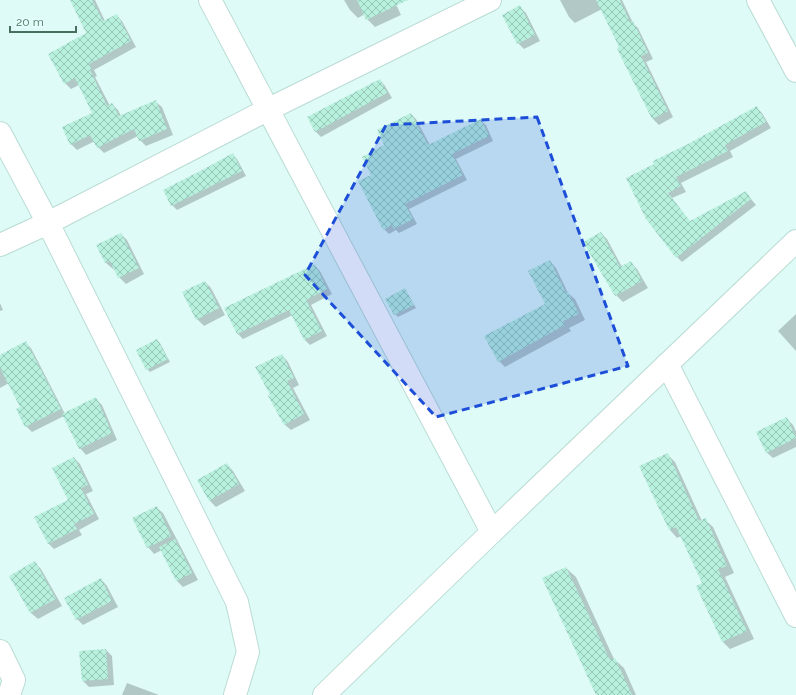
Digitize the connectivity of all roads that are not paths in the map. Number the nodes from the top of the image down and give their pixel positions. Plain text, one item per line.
1 (210, 0) edge
2 (490, 0) edge
3 (758, 0) edge
4 (796, 70) edge
5 (267, 110) junction
6 (0, 133) edge
7 (48, 223) junction
8 (796, 241) edge
9 (0, 245) edge
10 (667, 364) junction
11 (492, 532) junction
12 (796, 616) edge
13 (0, 651) edge
14 (9, 695) edge
15 (235, 695) edge
16 (324, 695) edge

1 - 5 street
2 - 5 street
3 - 4 street
5 - 7 street
5 - 11 street
6 - 7 street
7 - 9 street
7 - 15 street
8 - 10 street
10 - 11 street
10 - 12 street
11 - 16 street
13 - 14 street

